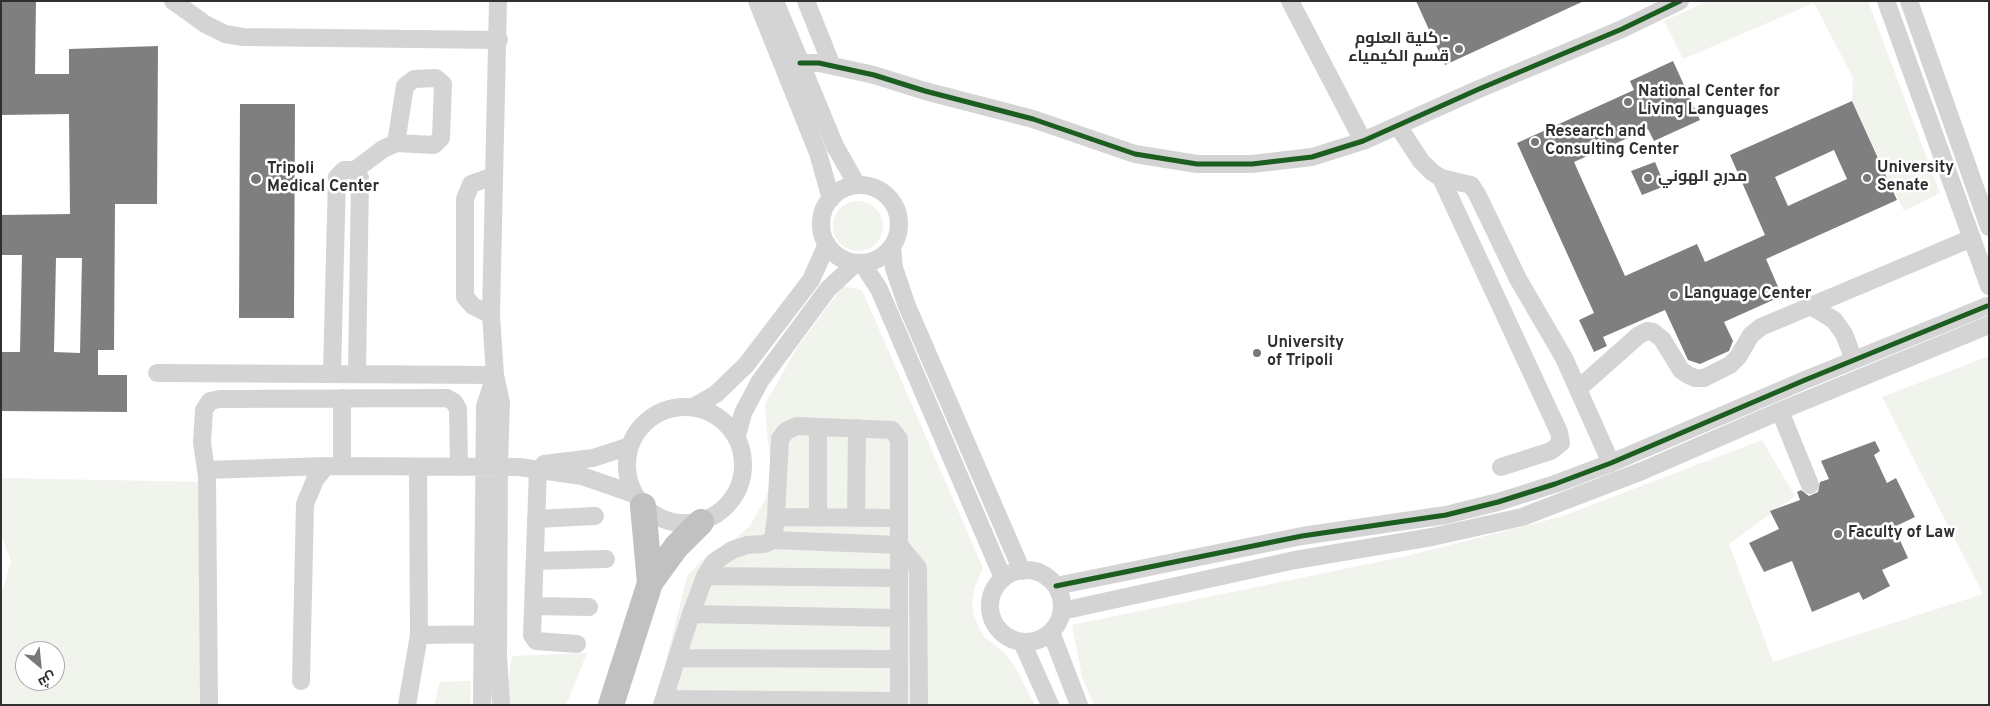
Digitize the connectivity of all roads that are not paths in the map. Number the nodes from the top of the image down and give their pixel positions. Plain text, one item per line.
1 (173, 1) edge
2 (498, 1) edge
3 (757, 1) edge
4 (775, 1) edge
5 (1290, 1) edge
6 (1680, 1) edge
7 (1886, 1) edge
8 (1909, 1) edge
9 (807, 2) edge
10 (498, 40) junction
11 (800, 63) junction
12 (832, 66) junction
13 (1398, 126) junction
14 (1363, 141) junction
15 (396, 143) dead end
16 (354, 170) junction
17 (494, 176) junction
18 (1441, 178) junction
19 (857, 185) junction
20 (830, 199) junction
21 (1989, 227) edge
22 (1972, 238) junction
23 (827, 244) junction
24 (892, 247) junction
25 (859, 263) junction
26 (1989, 286) edge
27 (1811, 306) junction
28 (1988, 307) edge
29 (492, 315) junction
30 (1989, 324) edge
31 (1854, 360) junction
32 (157, 373) dead end
33 (357, 373) junction
34 (332, 374) junction
35 (496, 375) junction
36 (1578, 389) junction
37 (342, 398) junction
38 (693, 407) junction
39 (1780, 411) junction
40 (818, 427) junction
41 (857, 428) junction
42 (737, 436) junction
43 (630, 446) junction
44 (1611, 463) junction
45 (334, 466) junction
46 (491, 466) junction
47 (418, 467) junction
48 (459, 467) junction
49 (519, 467) junction
50 (1501, 467) dead end
51 (206, 470) junction
52 (538, 470) junction
53 (1810, 485) dead end
54 (639, 500) junction
55 (595, 516) dead end
56 (776, 517) junction
57 (818, 518) junction
58 (856, 518) junction
59 (899, 518) junction
60 (536, 519) junction
61 (701, 522) junction
62 (773, 540) junction
63 (899, 545) junction
64 (606, 559) dead end
65 (535, 561) junction
66 (1022, 570) junction
67 (705, 576) junction
68 (898, 578) junction
69 (1003, 578) junction
70 (650, 583) junction
71 (1056, 586) junction
72 (533, 606) junction
73 (589, 606) dead end
74 (1062, 612) junction
75 (691, 614) junction
76 (898, 618) junction
77 (1051, 632) junction
78 (490, 634) junction
79 (419, 635) junction
80 (1022, 642) junction
81 (577, 644) dead end
82 (676, 658) junction
83 (899, 660) junction
84 (301, 681) dead end
85 (663, 702) edge
86 (899, 703) edge
87 (209, 705) edge
88 (407, 705) edge
89 (482, 705) edge
90 (501, 705) edge
91 (611, 705) edge
92 (918, 705) edge
93 (1050, 705) edge
94 (1080, 705) edge

1 - 10 street
2 - 10 street
3 - 20 street
4 - 11 street
5 - 14 street
6 - 13 street
7 - 22 street
8 - 21 street
9 - 12 street
10 - 17 street
11 - 12 street
11 - 19 street
12 - 14 street
13 - 14 street
13 - 18 street
15 - 16 street
16 - 33 street
16 - 34 street
17 - 29 street
17 - 29 street
18 - 36 street
18 - 50 street
19 - 20 street
19 - 24 street
20 - 23 street
22 - 26 street
22 - 27 street
23 - 25 street
23 - 38 street
24 - 25 street
24 - 66 street
25 - 42 street
25 - 69 street
27 - 31 street
27 - 36 street
28 - 31 street
29 - 35 street
30 - 39 street
31 - 44 street
32 - 34 street
33 - 34 street
33 - 35 street
35 - 46 street
36 - 44 street
37 - 45 street
37 - 48 street
37 - 51 street
38 - 42 street
38 - 43 street
39 - 53 street
39 - 74 street
40 - 41 street
40 - 56 street
40 - 57 street
41 - 58 street
41 - 59 street
42 - 61 street
43 - 49 street
43 - 54 street
44 - 71 street
45 - 47 street
45 - 51 street
45 - 84 street
46 - 48 street
46 - 49 street
46 - 78 street
47 - 48 street
47 - 79 street
49 - 52 street
51 - 87 street
52 - 54 street
52 - 60 street
54 - 61 street
54 - 70 highway
55 - 60 street
56 - 57 street
56 - 62 street
57 - 58 street
58 - 59 street
59 - 63 street
60 - 65 street
61 - 70 highway
62 - 63 street
62 - 67 street
63 - 68 street
63 - 92 street
64 - 65 street
65 - 72 street
66 - 69 street
66 - 71 street
67 - 68 street
67 - 75 street
68 - 76 street
69 - 80 street
70 - 91 highway
71 - 74 street
72 - 73 street
72 - 81 street
74 - 77 street
75 - 76 street
75 - 82 street
76 - 83 street
77 - 80 street
77 - 94 street
78 - 79 street
78 - 89 street
78 - 90 street
79 - 88 street
80 - 93 street
82 - 83 street
82 - 85 street
83 - 86 street
85 - 86 street

